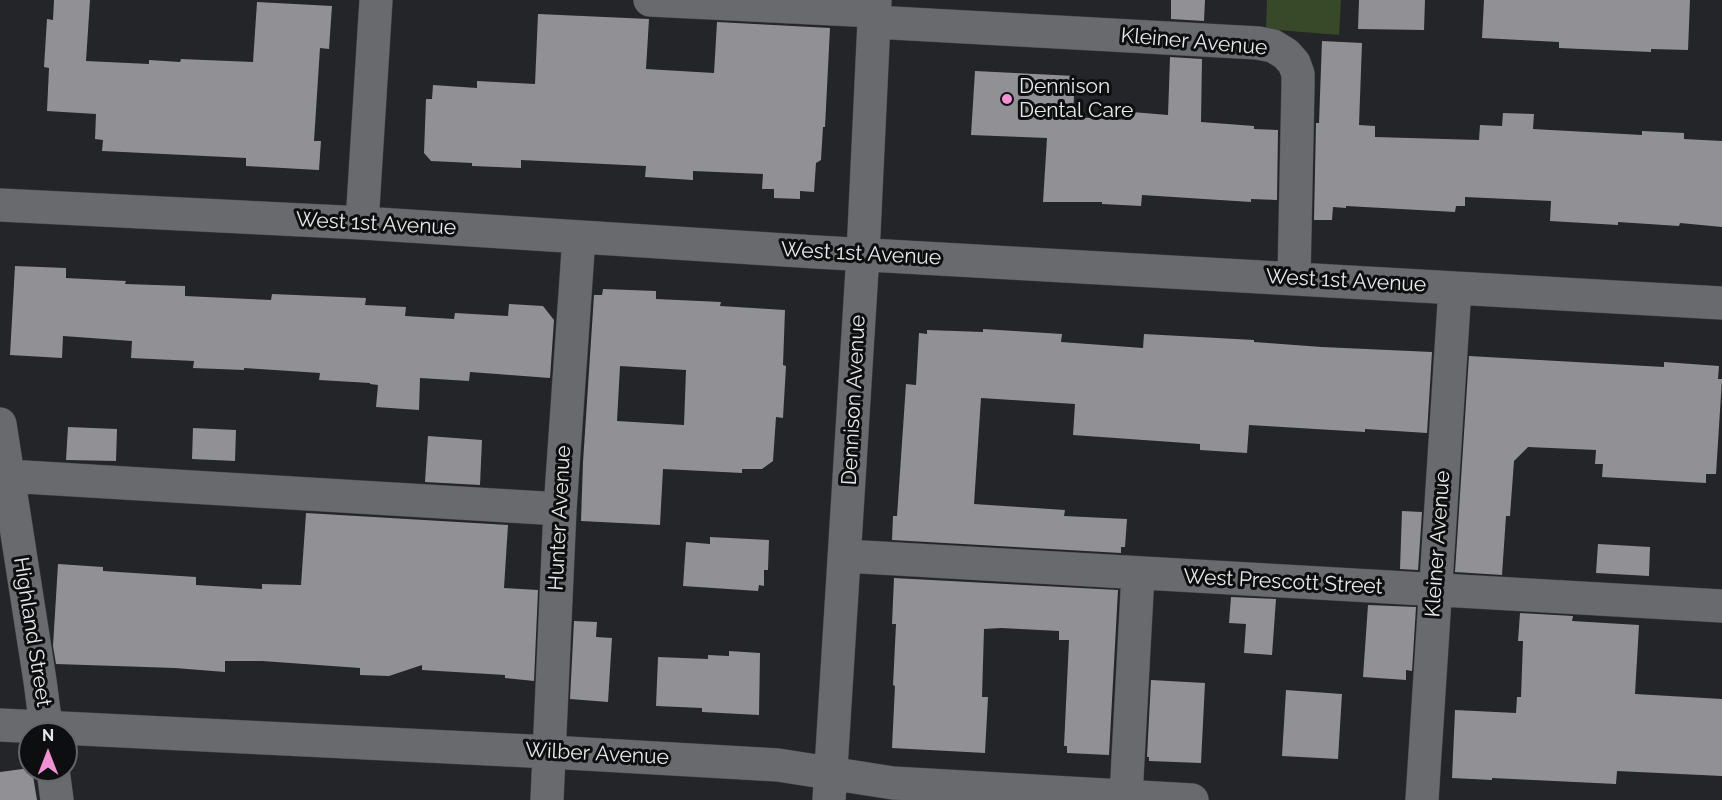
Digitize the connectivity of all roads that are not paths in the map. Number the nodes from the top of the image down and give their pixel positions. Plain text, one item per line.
1 (376, 0) edge
2 (650, 0) edge
3 (874, 11) edge
4 (0, 205) edge
5 (362, 223) junction
6 (579, 237) junction
7 (863, 254) junction
8 (1294, 278) junction
9 (1455, 288) junction
10 (1722, 303) edge
11 (0, 424) edge
12 (7, 476) junction
13 (560, 508) junction
14 (845, 556) junction
15 (1138, 574) junction
16 (1435, 590) junction
17 (1722, 606) edge
18 (46, 722) edge
19 (0, 725) edge
20 (18, 727) edge
21 (78, 731) edge
22 (550, 752) junction
23 (55, 782) edge
24 (830, 787) edge
25 (1117, 797) edge
26 (57, 800) edge
27 (547, 800) edge
28 (1192, 800) edge
29 (1422, 800) edge

1 - 5 street
2 - 3 street, Kleiner Avenue
3 - 7 street, Dennison Avenue
3 - 8 street, Kleiner Avenue
4 - 5 street, West 1st Avenue
5 - 6 street, West 1st Avenue
6 - 7 street, West 1st Avenue
6 - 13 street, Hunter Avenue
7 - 8 street, West 1st Avenue
7 - 14 street, Dennison Avenue
8 - 9 street, West 1st Avenue
9 - 10 street, West 1st Avenue
9 - 16 street, Kleiner Avenue
11 - 12 street, Highland Street
12 - 13 street
12 - 18 street, Highland Street
13 - 22 street, Hunter Avenue
14 - 15 street, West Prescott Street
14 - 24 street, Dennison Avenue
15 - 16 street, West Prescott Street
15 - 25 street
16 - 17 street, West Prescott Street
16 - 29 street, Kleiner Avenue
19 - 20 street, Wilber Avenue
21 - 22 street, Wilber Avenue
22 - 24 street, Wilber Avenue
22 - 27 street, Hunter Avenue
23 - 26 street
24 - 25 street, Wilber Avenue
25 - 28 street, Wilber Avenue

